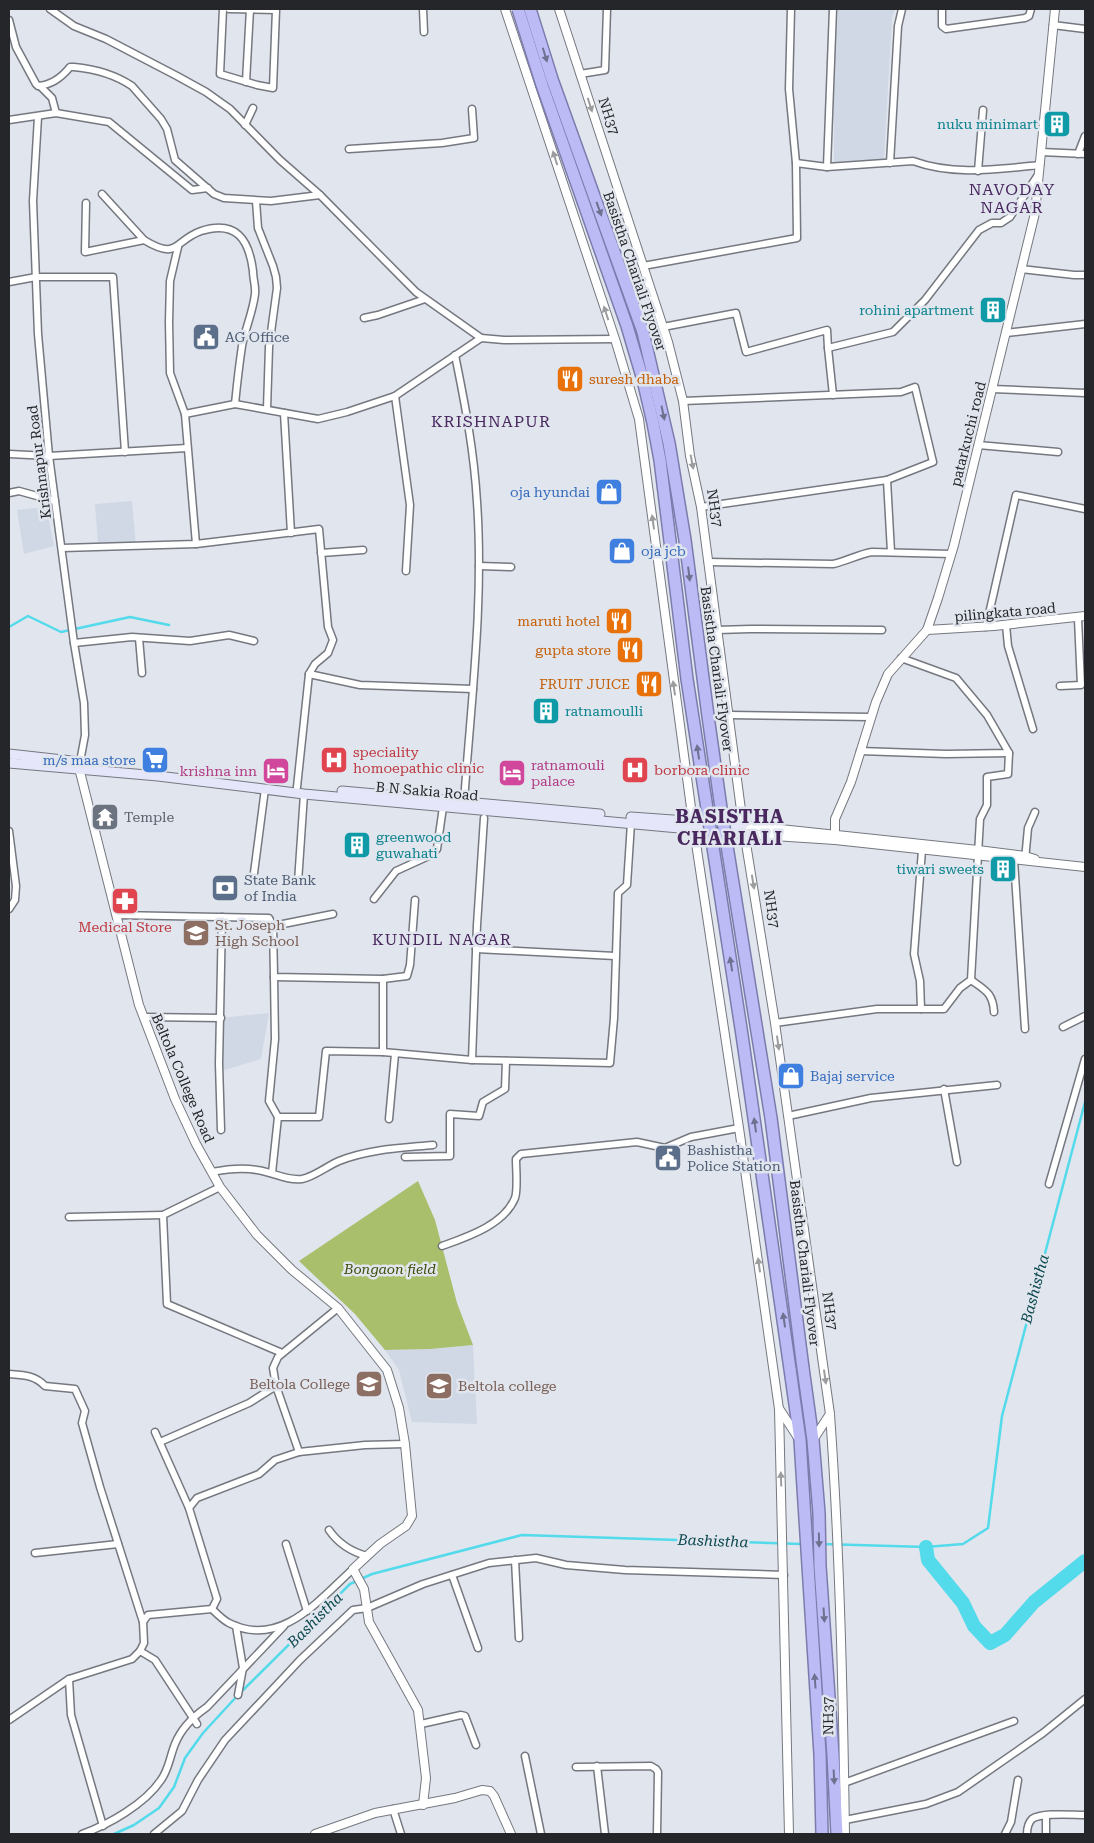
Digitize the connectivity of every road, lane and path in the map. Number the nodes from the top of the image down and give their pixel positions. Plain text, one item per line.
1 (50, 9) edge
2 (223, 9) edge
3 (229, 9) edge
4 (250, 9) edge
5 (423, 9) edge
6 (505, 9) edge
7 (518, 9) edge
8 (530, 9) edge
9 (559, 9) edge
10 (607, 9) edge
11 (790, 9) edge
12 (833, 9) edge
13 (902, 9) edge
14 (942, 9) edge
15 (1031, 9) edge
16 (1055, 9) edge
17 (9, 20) edge
18 (1053, 25) junction
19 (1085, 29) edge
20 (424, 32) dead end
21 (580, 74) junction
22 (246, 82) junction
23 (40, 86) junction
24 (253, 108) dead end
25 (472, 109) dead end
26 (983, 110) dead end
27 (56, 113) junction
28 (38, 117) junction
29 (9, 120) edge
30 (245, 125) junction
31 (1085, 136) edge
32 (349, 149) dead end
33 (1041, 152) junction
34 (1082, 154) edge
35 (796, 163) junction
36 (890, 163) junction
37 (1040, 165) junction
38 (827, 167) junction
39 (978, 171) junction
40 (1039, 174) junction
41 (208, 188) junction
42 (102, 194) dead end
43 (320, 196) junction
44 (256, 201) junction
45 (86, 203) dead end
46 (144, 240) junction
47 (178, 247) junction
48 (642, 266) junction
49 (1022, 268) junction
50 (1085, 275) edge
51 (36, 278) junction
52 (9, 282) edge
53 (425, 299) junction
54 (364, 318) dead end
55 (1085, 324) edge
56 (663, 327) junction
57 (1006, 333) junction
58 (481, 338) junction
59 (615, 339) junction
60 (828, 348) junction
61 (454, 355) junction
62 (992, 389) junction
63 (1085, 392) edge
64 (834, 395) junction
65 (395, 396) junction
66 (683, 401) junction
67 (236, 404) junction
68 (267, 409) junction
69 (284, 413) junction
70 (184, 414) junction
71 (978, 445) junction
72 (187, 448) junction
73 (125, 452) junction
74 (1058, 452) dead end
75 (9, 454) edge
76 (49, 456) junction
77 (887, 480) junction
78 (9, 493) edge
79 (55, 501) junction
80 (701, 507) junction
81 (1085, 509) edge
82 (291, 533) junction
83 (196, 544) junction
84 (62, 548) junction
85 (363, 550) dead end
86 (891, 552) junction
87 (321, 553) junction
88 (951, 554) junction
89 (708, 562) junction
90 (478, 566) junction
91 (511, 567) dead end
92 (406, 570) dead end
93 (1081, 618) edge
94 (1006, 625) junction
95 (986, 627) junction
96 (717, 630) junction
97 (882, 630) dead end
98 (927, 630) junction
99 (139, 638) junction
100 (254, 641) dead end
101 (74, 643) junction
102 (901, 658) junction
103 (142, 673) dead end
104 (309, 674) junction
105 (1060, 686) dead end
106 (473, 689) junction
107 (729, 715) junction
108 (871, 716) junction
109 (1033, 729) dead end
110 (860, 752) junction
111 (1009, 753) junction
112 (9, 754) edge
113 (9, 763) edge
114 (79, 765) junction
115 (265, 789) junction
116 (300, 791) junction
117 (464, 802) junction
118 (443, 807) junction
119 (1035, 812) dead end
120 (484, 818) dead end
121 (631, 823) junction
122 (694, 826) junction
123 (744, 829) junction
124 (9, 831) edge
125 (835, 837) junction
126 (922, 850) junction
127 (978, 853) junction
128 (1025, 858) junction
129 (1014, 860) junction
130 (1085, 867) edge
131 (254, 873) dead end
132 (298, 882) dead end
133 (374, 899) dead end
134 (415, 900) dead end
135 (9, 909) edge
136 (333, 914) dead end
137 (116, 915) junction
138 (222, 917) junction
139 (273, 926) junction
140 (476, 948) junction
141 (615, 956) junction
142 (274, 977) junction
143 (383, 979) junction
144 (971, 980) junction
145 (921, 1009) junction
146 (994, 1012) dead end
147 (1085, 1016) edge
148 (144, 1017) junction
149 (221, 1018) junction
150 (775, 1023) junction
151 (1063, 1027) dead end
152 (1025, 1029) dead end
153 (383, 1052) junction
154 (395, 1054) junction
155 (1085, 1059) edge
156 (472, 1060) junction
157 (506, 1061) junction
158 (997, 1085) dead end
159 (944, 1090) junction
160 (788, 1116) junction
161 (278, 1117) junction
162 (389, 1119) dead end
163 (739, 1128) junction
164 (221, 1130) dead end
165 (433, 1144) dead end
166 (406, 1156) dead end
167 (957, 1162) dead end
168 (212, 1172) junction
169 (272, 1173) junction
170 (1049, 1184) dead end
171 (220, 1187) junction
172 (163, 1215) junction
173 (70, 1217) dead end
174 (442, 1246) dead end
175 (338, 1308) junction
176 (282, 1353) junction
177 (9, 1374) edge
178 (276, 1386) junction
179 (779, 1409) junction
180 (830, 1414) junction
181 (155, 1432) dead end
182 (800, 1440) junction
183 (813, 1440) junction
184 (160, 1442) junction
185 (406, 1444) junction
186 (299, 1452) junction
187 (189, 1508) junction
188 (329, 1530) dead end
189 (118, 1544) junction
190 (286, 1544) dead end
191 (35, 1554) dead end
192 (367, 1556) junction
193 (515, 1560) junction
194 (355, 1572) junction
195 (452, 1575) junction
196 (784, 1575) junction
197 (367, 1608) junction
198 (212, 1609) junction
199 (307, 1611) junction
200 (143, 1622) junction
201 (236, 1626) junction
202 (284, 1626) junction
203 (518, 1638) dead end
204 (478, 1648) dead end
205 (140, 1651) junction
206 (243, 1668) junction
207 (70, 1679) junction
208 (238, 1695) dead end
209 (1084, 1702) edge
210 (193, 1717) junction
211 (9, 1720) edge
212 (1014, 1720) dead end
213 (198, 1724) dead end
214 (420, 1724) junction
215 (476, 1745) dead end
216 (525, 1756) dead end
217 (576, 1766) dead end
218 (597, 1766) junction
219 (1018, 1780) dead end
220 (844, 1783) junction
221 (423, 1805) junction
222 (393, 1809) junction
223 (1085, 1815) edge
224 (1046, 1816) junction
225 (845, 1820) junction
226 (103, 1826) junction
227 (82, 1834) edge
228 (154, 1834) edge
229 (315, 1834) edge
230 (401, 1834) edge
231 (511, 1834) edge
232 (541, 1834) edge
233 (605, 1834) edge
234 (657, 1834) edge
235 (789, 1834) edge
236 (822, 1834) edge
237 (837, 1834) edge
238 (845, 1834) edge
239 (1005, 1834) edge
240 (1027, 1834) edge
241 (1046, 1834) edge

1 - 30 street
2 - 22 street
3 - 4 street
4 - 22 street
4 - 22 street
5 - 20 street
59 -> 6 street
182 -> 7 highway, Basistha Chariali Flyover, bridge
8 -> 183 highway, Basistha Chariali Flyover, bridge
9 - 21 street, NH37
10 - 21 street
11 - 35 street
12 - 38 street
13 - 36 street
14 - 15 street
16 - 18 street, patarkuchi road
17 - 23 street
18 - 19 street
18 - 33 street, patarkuchi road
21 -> 48 street, NH37
23 - 27 street
23 - 41 street
24 - 30 street
25 - 32 street
26 - 39 street
27 - 28 street
27 - 41 street
28 - 29 street
28 - 51 street, Krishnapur Road
30 - 43 street
31 - 34 street
33 - 34 street
33 - 37 street, patarkuchi road
35 - 38 street
35 - 48 street
36 - 38 street
36 - 39 street
37 - 39 street
37 - 40 street, patarkuchi road
40 - 49 street, patarkuchi road
40 - 60 street
41 - 44 street
42 - 46 street
43 - 44 street
43 - 53 street
44 - 68 street
45 - 46 street
46 - 47 street
47 - 67 street
47 - 70 street
48 - 56 street, NH37
49 - 50 street
49 - 57 street, patarkuchi road
51 - 52 street
51 - 73 street
51 - 76 street, Krishnapur Road
53 - 54 street
53 - 58 street
55 - 57 street
56 - 60 street
56 - 66 street, NH37
57 - 62 street, patarkuchi road
58 - 59 street
58 - 61 street
122 -> 59 street
60 - 64 street
61 - 65 street
61 - 90 street
62 - 63 street
62 - 71 street, patarkuchi road
64 - 66 street
64 - 77 street
65 - 69 street
65 - 92 street
66 -> 80 street, NH37
67 - 68 street
67 - 70 street
68 - 69 street
69 - 82 street
70 - 72 street
71 - 74 street
71 - 88 street, patarkuchi road
72 - 73 street
72 - 83 street
73 - 76 street
75 - 76 street
76 - 79 street, Krishnapur Road
77 - 80 street
77 - 86 street
78 - 79 street
79 - 84 street, Krishnapur Road
80 - 89 street, NH37
81 - 95 street
82 - 83 street
82 - 87 street
83 - 84 street
84 - 101 street, Krishnapur Road
85 - 87 street
86 - 88 street
86 - 89 street
87 - 104 street
88 - 98 street, patarkuchi road
89 - 96 street, NH37
90 - 91 street
90 - 106 street
93 - 94 street, pilingkata road
93 - 105 street
94 - 95 street, pilingkata road
94 - 109 street
95 - 98 street, pilingkata road
96 - 97 street
96 - 107 street, NH37
98 - 102 street, patarkuchi road
99 - 100 street
99 - 101 street
99 - 103 street
101 - 114 street, Krishnapur Road
102 - 108 street, patarkuchi road
102 - 111 street
104 - 106 street
104 - 116 street
106 - 117 street
107 - 108 street
107 - 123 street, NH37
108 - 110 street, patarkuchi road
110 - 111 street
110 - 125 street, patarkuchi road
111 - 127 street
112 - 114 main road, B N Sakia Road
113 - 114 main road, B N Sakia Road
114 - 115 main road, B N Sakia Road
114 - 116 main road, B N Sakia Road
114 - 137 street, Beltola College Road
115 - 116 main road, B N Sakia Road
115 - 131 street
116 - 117 main road, B N Sakia Road
116 - 118 main road, B N Sakia Road
116 - 132 street
117 - 122 main road, B N Sakia Road
118 - 121 main road, B N Sakia Road
118 - 133 street
119 - 128 street
120 - 140 street
121 - 122 main road, B N Sakia Road
121 - 141 street
122 - 123 main road
122 - 163 street
123 - 125 street
123 -> 150 street, NH37
124 - 135 street
125 - 126 street
125 - 127 street
126 - 127 street
126 - 145 street
127 - 128 street
127 - 129 street
127 - 144 street
128 - 129 street
128 - 130 street
129 - 152 street
134 - 143 street
136 - 139 street
137 - 138 street
137 - 148 street, Beltola College Road
138 - 139 street
138 - 149 street
139 - 142 street
140 - 141 street
140 - 156 street
141 - 157 street
142 - 143 street
142 - 161 street
143 - 153 street
144 - 145 street
144 - 146 street
145 - 150 street
147 - 151 street
148 - 149 street
148 - 168 street, Beltola College Road
149 - 164 street
150 -> 160 street, NH37
153 - 154 street
153 - 161 street
154 - 156 street
154 - 162 street
155 - 170 street
156 - 157 street
157 - 166 street
158 - 159 street
159 - 160 street
159 - 167 street
160 -> 180 street, NH37
161 - 169 street
163 - 174 street
179 -> 163 street
165 - 169 street
168 - 169 street
168 - 171 street, Beltola College Road
171 - 172 street
171 - 175 street, Beltola College Road
172 - 173 street
172 - 176 street
175 - 176 street
175 - 185 street, Beltola College Road
176 - 178 street
177 - 189 street
178 - 184 street
178 - 186 street
179 - 182 street
196 -> 179 street
180 - 183 street
180 - 220 street, NH37
181 - 184 street
236 -> 182 highway
183 -> 237 highway
184 - 187 street
185 - 186 street
185 - 192 street, Beltola College Road
186 - 187 street
187 - 198 street
188 - 192 street
189 - 191 street
189 - 200 street
190 - 199 street
192 - 194 street, Beltola College Road
193 - 195 street
193 - 196 street
193 - 203 street
194 - 197 street
194 - 199 street
195 - 197 street
195 - 204 street
196 - 235 street
197 - 214 street
197 - 228 street
198 - 200 street
198 - 201 street
199 - 202 street
200 - 205 street
201 - 202 street
201 - 206 street
202 - 206 street
205 - 207 street
205 - 210 street
206 - 208 street
206 - 210 street
207 - 211 street
207 - 226 street
209 - 225 street
210 - 213 street
210 - 226 street
212 - 220 street
214 - 215 street
214 - 221 street
216 - 232 street
217 - 218 street
218 - 233 street
218 - 234 street
219 - 239 street
220 - 225 street, NH37
221 - 222 street
221 - 231 street
222 - 229 street
222 - 230 street
223 - 224 street
224 - 240 street
224 - 241 street
225 - 238 street, NH37
226 - 227 street

